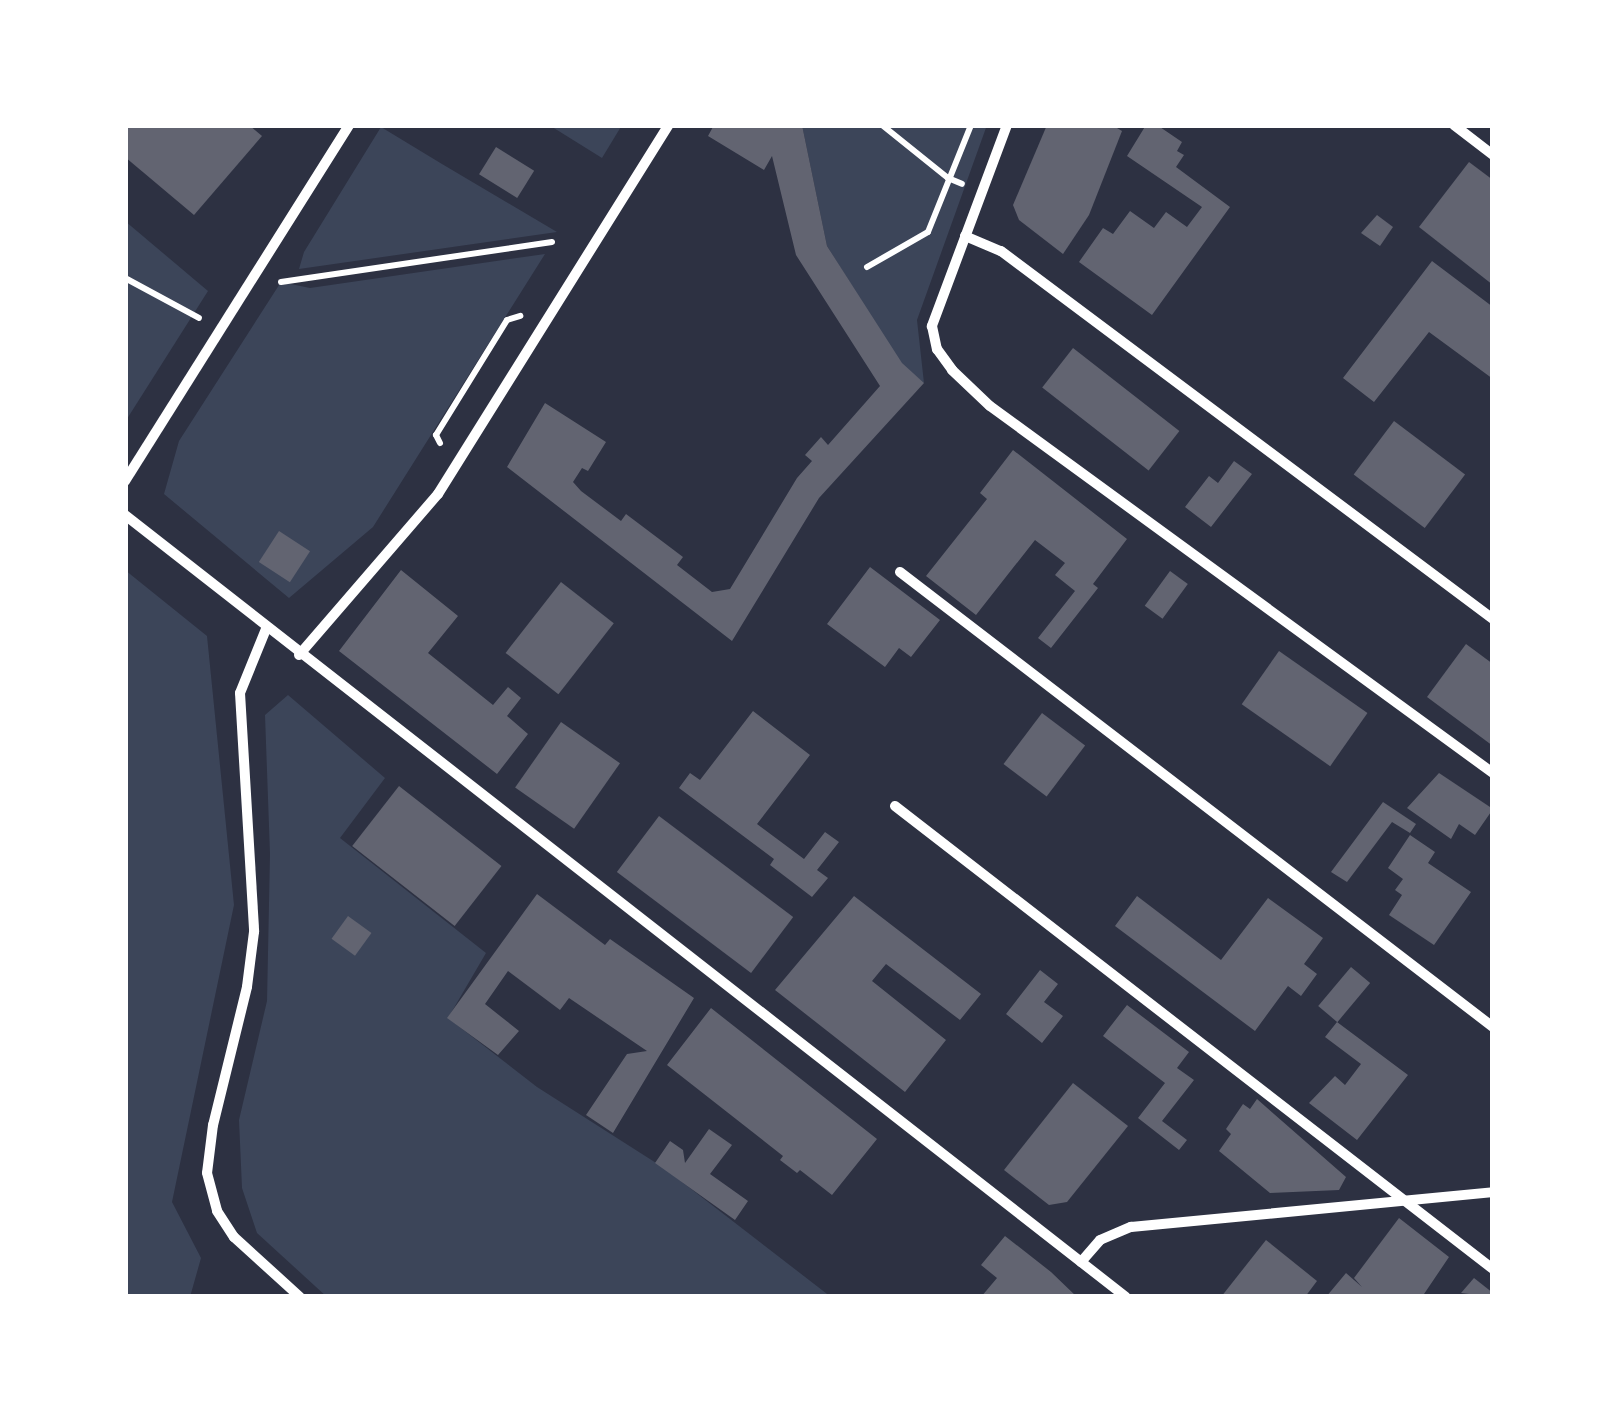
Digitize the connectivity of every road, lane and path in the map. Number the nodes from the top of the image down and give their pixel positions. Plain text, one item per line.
1 (349, 125) edge
2 (669, 125) edge
3 (882, 125) edge
4 (971, 125) edge
5 (1007, 125) edge
6 (1454, 125) edge
7 (1493, 156) edge
8 (948, 178) junction
9 (982, 191) junction
10 (965, 236) junction
11 (552, 242) dead end
12 (866, 267) dead end
13 (125, 278) edge
14 (281, 282) dead end
15 (523, 314) dead end
16 (200, 319) dead end
17 (441, 444) dead end
18 (125, 481) edge
19 (125, 515) edge
20 (900, 572) dead end
21 (1493, 619) edge
22 (266, 629) junction
23 (300, 655) junction
24 (1493, 773) edge
25 (896, 806) dead end
26 (1493, 1027) edge
27 (1493, 1192) edge
28 (1406, 1201) junction
29 (1081, 1262) junction
30 (1493, 1269) edge
31 (300, 1297) edge
32 (1126, 1297) edge

1 - 18 street
2 - 23 street
3 - 8 path
4 - 8 path
5 - 9 street
6 - 7 street
8 - 9 path
8 - 12 path
9 - 10 street
10 - 21 street
10 - 24 street
11 - 14 path
13 - 16 path
15 - 17 path
19 - 22 street
20 - 26 street
22 - 23 street
22 - 31 street
23 - 29 street
25 - 28 street
27 - 28 street
28 - 29 street
28 - 30 street
29 - 32 street

